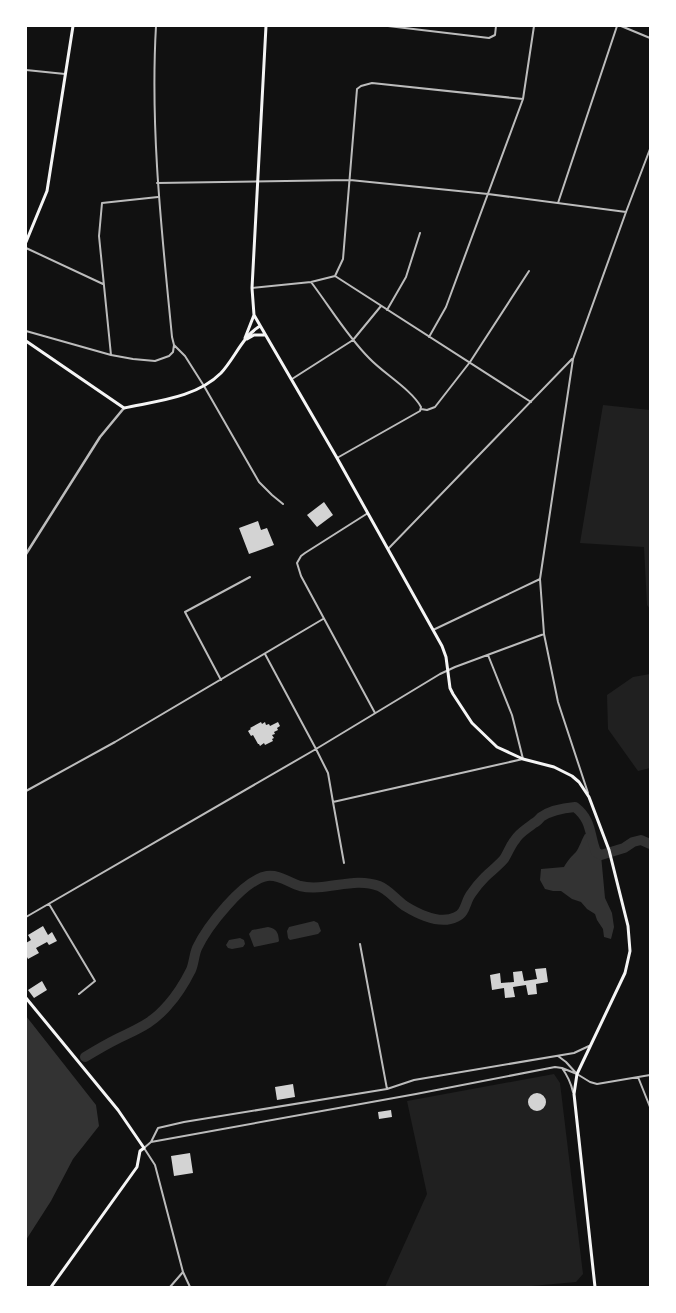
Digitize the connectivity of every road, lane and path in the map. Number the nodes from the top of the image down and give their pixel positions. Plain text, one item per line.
1 (73, 26) edge
2 (156, 26) edge
3 (266, 26) edge
4 (388, 26) edge
5 (496, 26) edge
6 (534, 26) edge
7 (617, 26) edge
8 (621, 26) edge
9 (650, 38) edge
10 (26, 70) edge
11 (65, 74) junction
12 (523, 99) junction
13 (650, 149) edge
14 (350, 180) junction
15 (257, 182) junction
16 (157, 183) junction
17 (488, 194) junction
18 (158, 197) junction
19 (558, 203) junction
20 (626, 212) junction
21 (420, 233) dead end
22 (26, 242) edge
23 (26, 248) edge
24 (529, 271) dead end
25 (335, 276) junction
26 (311, 282) junction
27 (103, 284) junction
28 (252, 288) junction
29 (381, 306) junction
30 (387, 310) junction
31 (254, 314) junction
32 (260, 326) junction
33 (26, 331) edge
34 (264, 335) junction
35 (429, 337) junction
36 (353, 340) junction
37 (26, 341) edge
38 (244, 341) junction
39 (174, 345) junction
40 (111, 355) junction
41 (573, 359) junction
42 (470, 362) junction
43 (290, 379) junction
44 (204, 386) junction
45 (531, 402) junction
46 (124, 408) junction
47 (422, 409) junction
48 (337, 458) junction
49 (283, 504) dead end
50 (368, 513) junction
51 (388, 549) junction
52 (26, 554) edge
53 (250, 577) dead end
54 (540, 578) junction
55 (323, 619) junction
56 (433, 630) junction
57 (544, 634) junction
58 (265, 654) junction
59 (488, 655) junction
60 (447, 671) junction
61 (221, 680) junction
62 (375, 713) junction
63 (316, 749) junction
64 (523, 759) junction
65 (26, 791) edge
66 (589, 797) junction
67 (333, 802) junction
68 (344, 862) dead end
69 (48, 904) junction
70 (26, 917) edge
71 (360, 944) dead end
72 (79, 994) dead end
73 (26, 998) edge
74 (589, 1046) junction
75 (558, 1056) junction
76 (562, 1068) junction
77 (577, 1074) junction
78 (650, 1075) edge
79 (638, 1077) junction
80 (386, 1088) junction
81 (574, 1094) junction
82 (650, 1106) edge
83 (151, 1142) junction
84 (144, 1148) junction
85 (183, 1272) junction
86 (52, 1287) edge
87 (170, 1287) edge
88 (190, 1287) edge
89 (595, 1287) edge

1 - 11 main road
2 - 16 street
3 - 15 main road
4 - 5 street
6 - 12 street
7 - 19 street
8 - 9 street
10 - 11 street
11 - 22 main road
12 - 14 street
12 - 17 street
13 - 20 street
14 - 15 street
14 - 17 street
14 - 25 street
15 - 16 street
15 - 28 main road
16 - 18 street
17 - 19 street
17 - 35 street
18 - 27 street
18 - 39 street
19 - 20 street
20 - 41 street
21 - 30 street
23 - 27 street
24 - 42 street
25 - 26 street
25 - 29 street
26 - 28 street
26 - 36 street
27 - 40 street
28 - 31 main road
29 - 30 street
29 - 36 street
30 - 35 street
31 - 32 main road
31 - 38 main road
32 - 34 main road
32 - 38 main road
33 - 40 street
34 - 38 main road
34 - 43 main road
35 - 42 street
36 - 43 street
36 - 47 street
37 - 46 main road
38 - 44 main road
39 - 40 street
39 - 44 street
41 - 45 street
41 - 54 street
42 - 45 street
42 - 47 street
43 - 48 main road
44 - 46 main road
44 - 49 street
45 - 51 street
46 - 52 street
47 - 48 street
48 - 50 main road
50 - 51 main road
50 - 55 street
51 - 56 main road
53 - 61 street
54 - 56 street
54 - 57 street
55 - 58 street
55 - 62 street
56 - 60 main road
57 - 59 street
57 - 66 street
58 - 61 street
58 - 63 street
59 - 60 street
59 - 64 street
60 - 62 street
60 - 64 main road
61 - 65 street
62 - 63 street
63 - 67 street
63 - 69 street
64 - 66 main road
64 - 67 street
66 - 74 main road
67 - 68 street
69 - 70 street
69 - 72 street
71 - 80 street
73 - 84 main road
74 - 75 street
74 - 77 main road
75 - 77 street
75 - 80 street
76 - 77 street
76 - 81 street
76 - 83 street
77 - 79 street
77 - 81 main road
78 - 79 street
79 - 82 street
80 - 83 street
81 - 89 main road
83 - 84 street
84 - 85 street
84 - 86 main road
85 - 87 street
85 - 88 street

